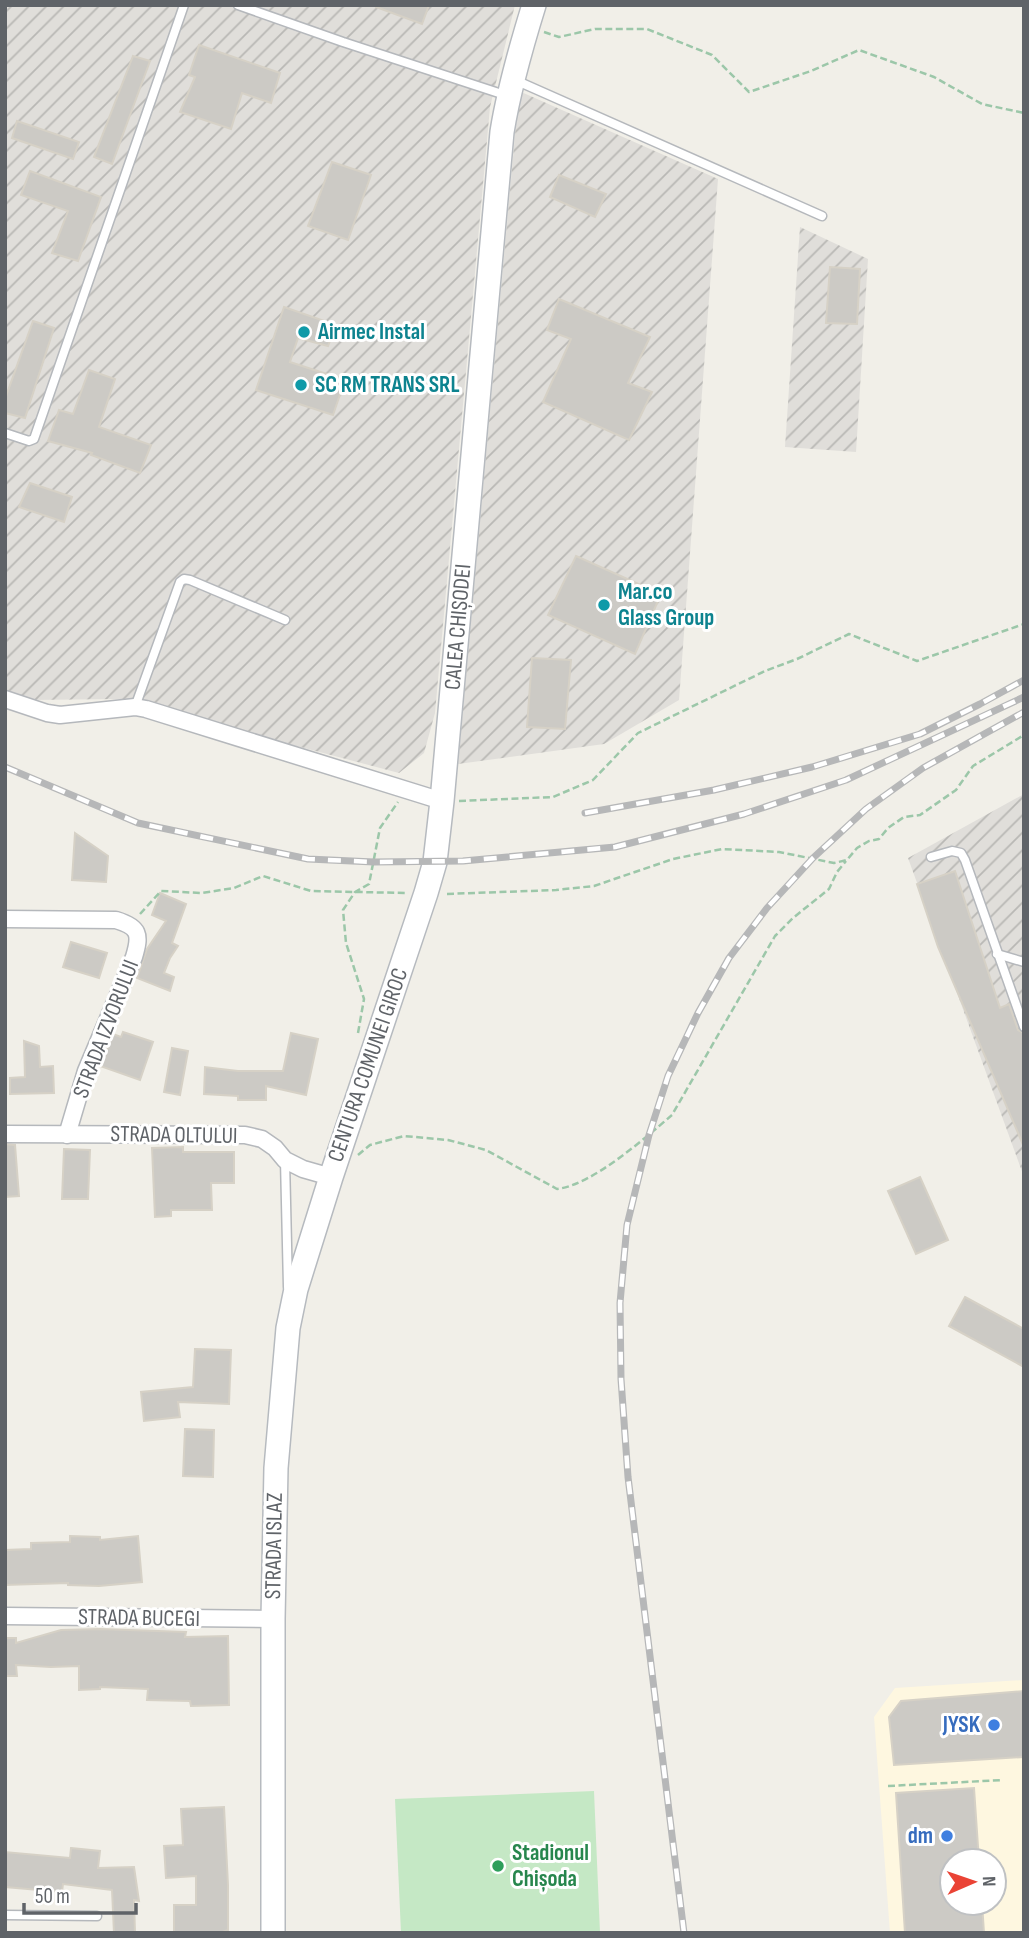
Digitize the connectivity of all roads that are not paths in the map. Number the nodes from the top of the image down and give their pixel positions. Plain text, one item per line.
1 (183, 5) edge
2 (238, 5) edge
3 (534, 5) edge
4 (510, 88) junction
5 (822, 216) dead end
6 (5, 433) edge
7 (285, 620) dead end
8 (5, 699) edge
9 (135, 707) junction
10 (442, 801) junction
11 (931, 857) dead end
12 (5, 919) edge
13 (997, 954) junction
14 (1024, 962) edge
15 (1024, 1027) edge
16 (5, 1134) edge
17 (67, 1135) junction
18 (285, 1160) junction
19 (331, 1177) junction
20 (288, 1328) junction
21 (5, 1616) edge
22 (273, 1619) junction
23 (5, 1914) edge
24 (97, 1916) dead end
25 (274, 1933) edge

1 - 6 lane
2 - 4 lane
3 - 4 main road, CALEA CHIȘODEI
4 - 5 lane
4 - 10 main road, CALEA CHIȘODEI
7 - 9 lane
8 - 9 street
9 - 10 street
10 - 19 main road, CENTURA COMUNEI GIROC
11 - 13 lane
12 - 17 street, STRADA IZVORULUI
13 - 14 lane
13 - 15 lane
16 - 17 street, STRADA OLTULUI
17 - 18 street, STRADA OLTULUI
18 - 19 street, STRADA OLTULUI
18 - 20 lane, STRADA ISLAZ
19 - 20 main road, CENTURA COMUNEI GIROC
20 - 22 main road, STRADA ISLAZ
21 - 22 street, STRADA BUCEGI
22 - 25 main road, STRADA ISLAZ
23 - 24 lane

